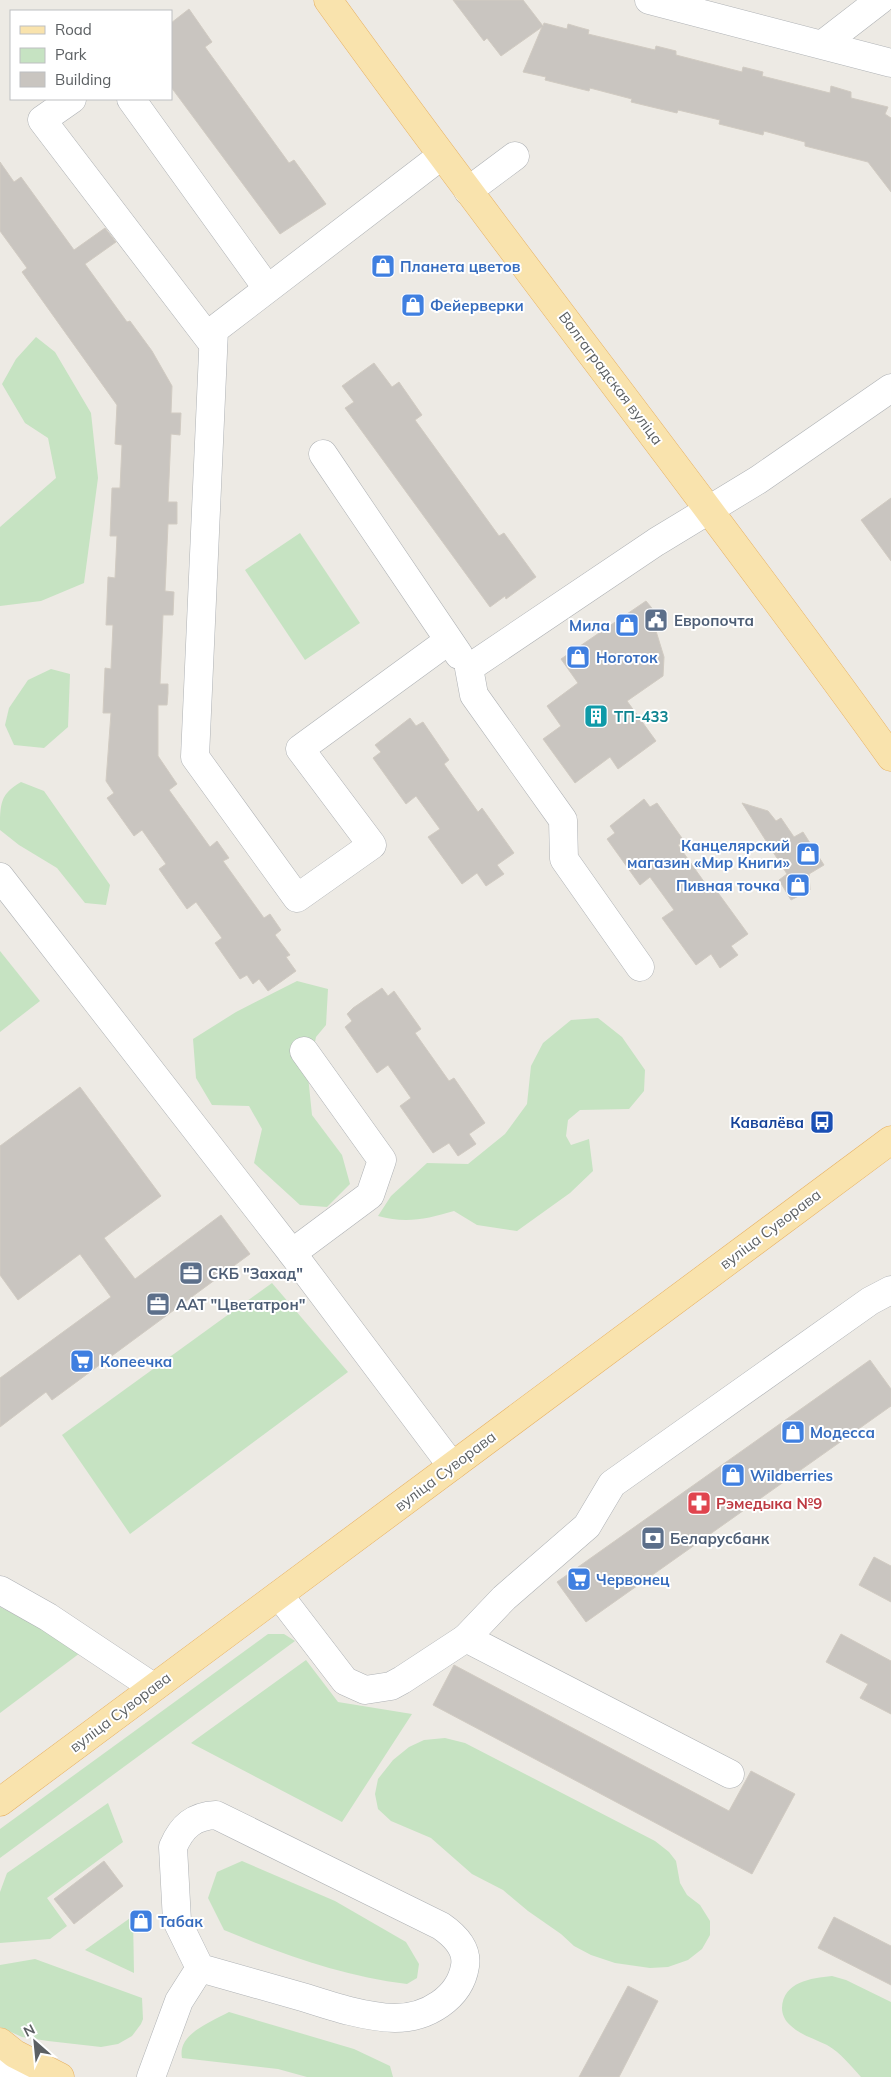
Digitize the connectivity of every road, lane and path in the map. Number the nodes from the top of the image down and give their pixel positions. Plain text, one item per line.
1 (328, 0) edge
2 (649, 0) edge
3 (880, 0) edge
4 (823, 44) junction
5 (891, 64) edge
6 (71, 100) edge
7 (132, 100) edge
8 (441, 156) junction
9 (515, 156) dead end
10 (468, 191) junction
11 (267, 288) junction
12 (213, 344) junction
13 (891, 388) edge
14 (323, 454) dead end
15 (710, 510) junction
16 (448, 640) junction
17 (470, 668) junction
18 (891, 757) edge
19 (4, 891) edge
20 (640, 967) dead end
21 (304, 1051) dead end
22 (891, 1140) edge
23 (292, 1253) junction
24 (891, 1290) edge
25 (452, 1466) junction
26 (0, 1590) edge
27 (279, 1595) junction
28 (466, 1638) junction
29 (153, 1687) junction
30 (730, 1774) dead end
31 (3, 1801) edge
32 (200, 1968) junction
33 (0, 2042) edge
34 (0, 2068) edge
35 (51, 2077) edge
36 (60, 2077) edge
37 (151, 2077) edge

1 - 8 main road, Валгаградская вуліца
2 - 4 street
3 - 4 street
4 - 5 street
6 - 12 street
7 - 11 street
8 - 10 main road, Валгаградская вуліца
8 - 11 street
9 - 10 street
10 - 15 main road, Валгаградская вуліца
11 - 12 street
12 - 16 street
13 - 15 street
14 - 16 street
15 - 17 street
15 - 18 main road, Валгаградская вуліца
16 - 17 street
17 - 20 street
19 - 23 street
21 - 23 street
22 - 25 main road, вуліца Суворава
23 - 25 street
24 - 28 street
25 - 27 main road, вуліца Суворава
26 - 29 street
27 - 28 street
27 - 29 main road, вуліца Суворава
28 - 30 street
29 - 31 main road, вуліца Суворава
32 - 32 street
32 - 37 street
33 - 36 main road
34 - 35 street

